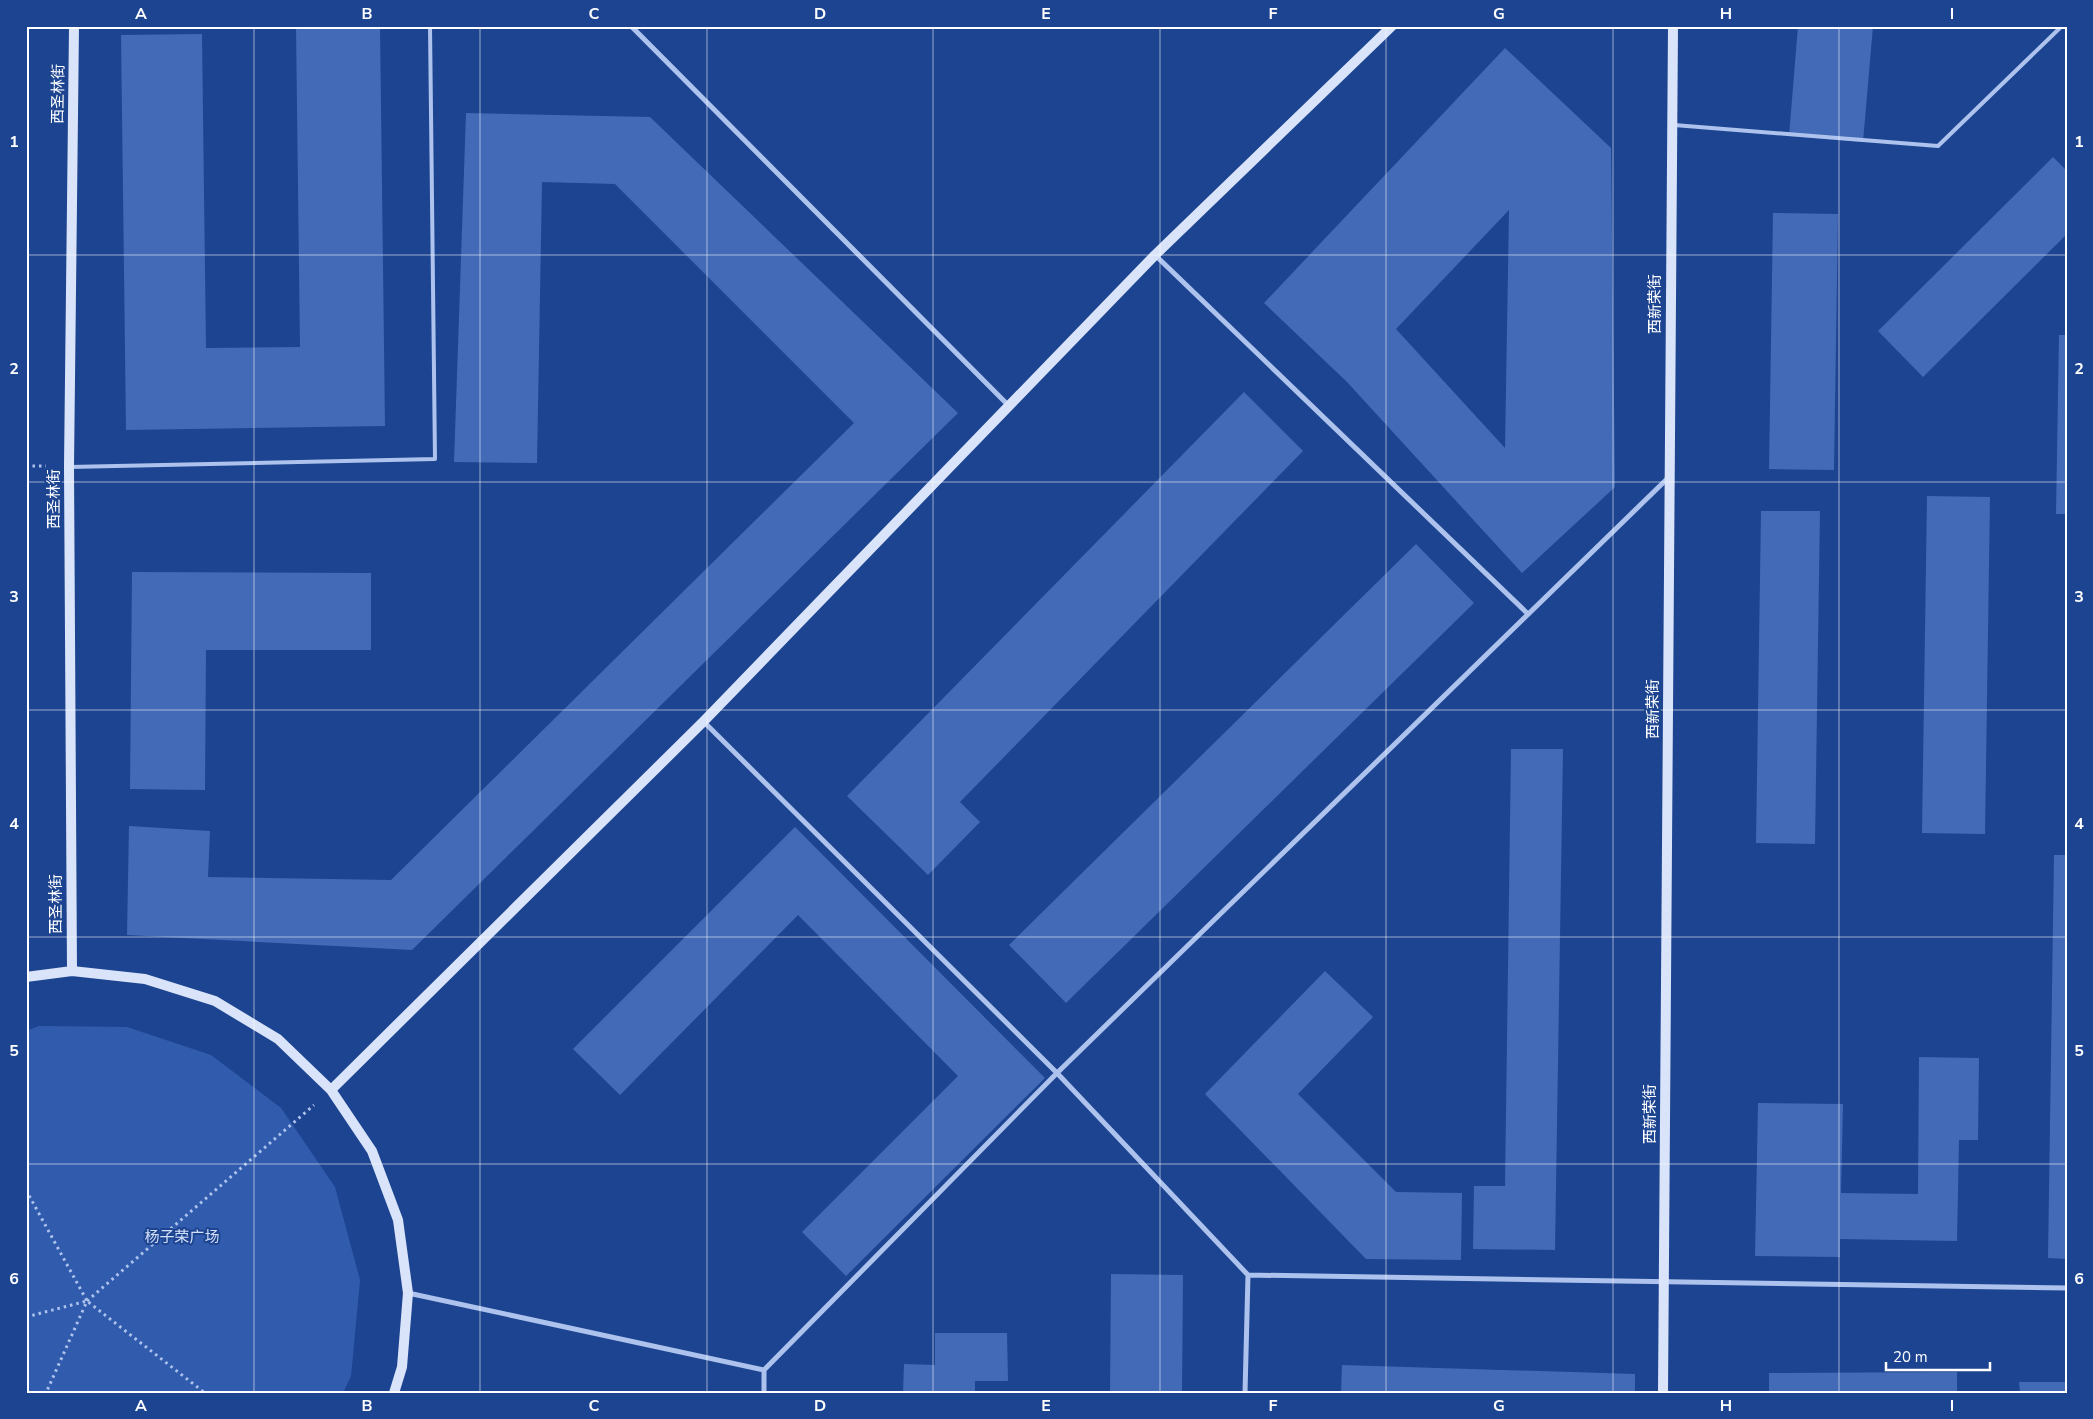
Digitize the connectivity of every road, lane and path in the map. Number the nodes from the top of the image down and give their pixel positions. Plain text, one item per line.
1 (74, 26) edge
2 (430, 26) edge
3 (631, 26) edge
4 (1392, 26) edge
5 (1673, 26) edge
6 (2062, 26) edge
7 (1671, 125) junction
8 (1155, 255) junction
9 (1009, 406) junction
10 (69, 467) junction
11 (1669, 476) junction
12 (1528, 614) junction
13 (703, 722) junction
14 (72, 971) junction
15 (26, 977) edge
16 (1057, 1073) junction
17 (331, 1090) junction
18 (26, 1190) edge
19 (1248, 1274) junction
20 (1664, 1282) junction
21 (2067, 1288) edge
22 (408, 1293) junction
23 (87, 1301) junction
24 (26, 1317) edge
25 (764, 1370) junction
26 (46, 1393) edge
27 (205, 1393) edge
28 (394, 1393) edge
29 (764, 1393) edge
30 (1245, 1393) edge
31 (1663, 1393) edge

1 - 10 street, 西圣林街
2 - 10 lane
3 - 9 street
4 - 8 street
5 - 7 street, 西新荣街
6 - 7 lane
7 - 11 street, 西新荣街
8 - 9 street
8 - 12 street
9 - 13 street
10 - 14 street, 西圣林街
11 - 12 street
11 - 20 street, 西新荣街
12 - 16 street
13 - 16 street
13 - 17 street
14 - 15 street
14 - 17 street
16 - 19 street
16 - 25 street
17 - 22 street
17 - 23 path
18 - 23 path
19 - 20 street
19 - 30 street
20 - 21 street
20 - 31 street, 西新荣街
22 - 25 street
22 - 28 street
23 - 24 path
23 - 26 path
23 - 27 path
25 - 29 street

